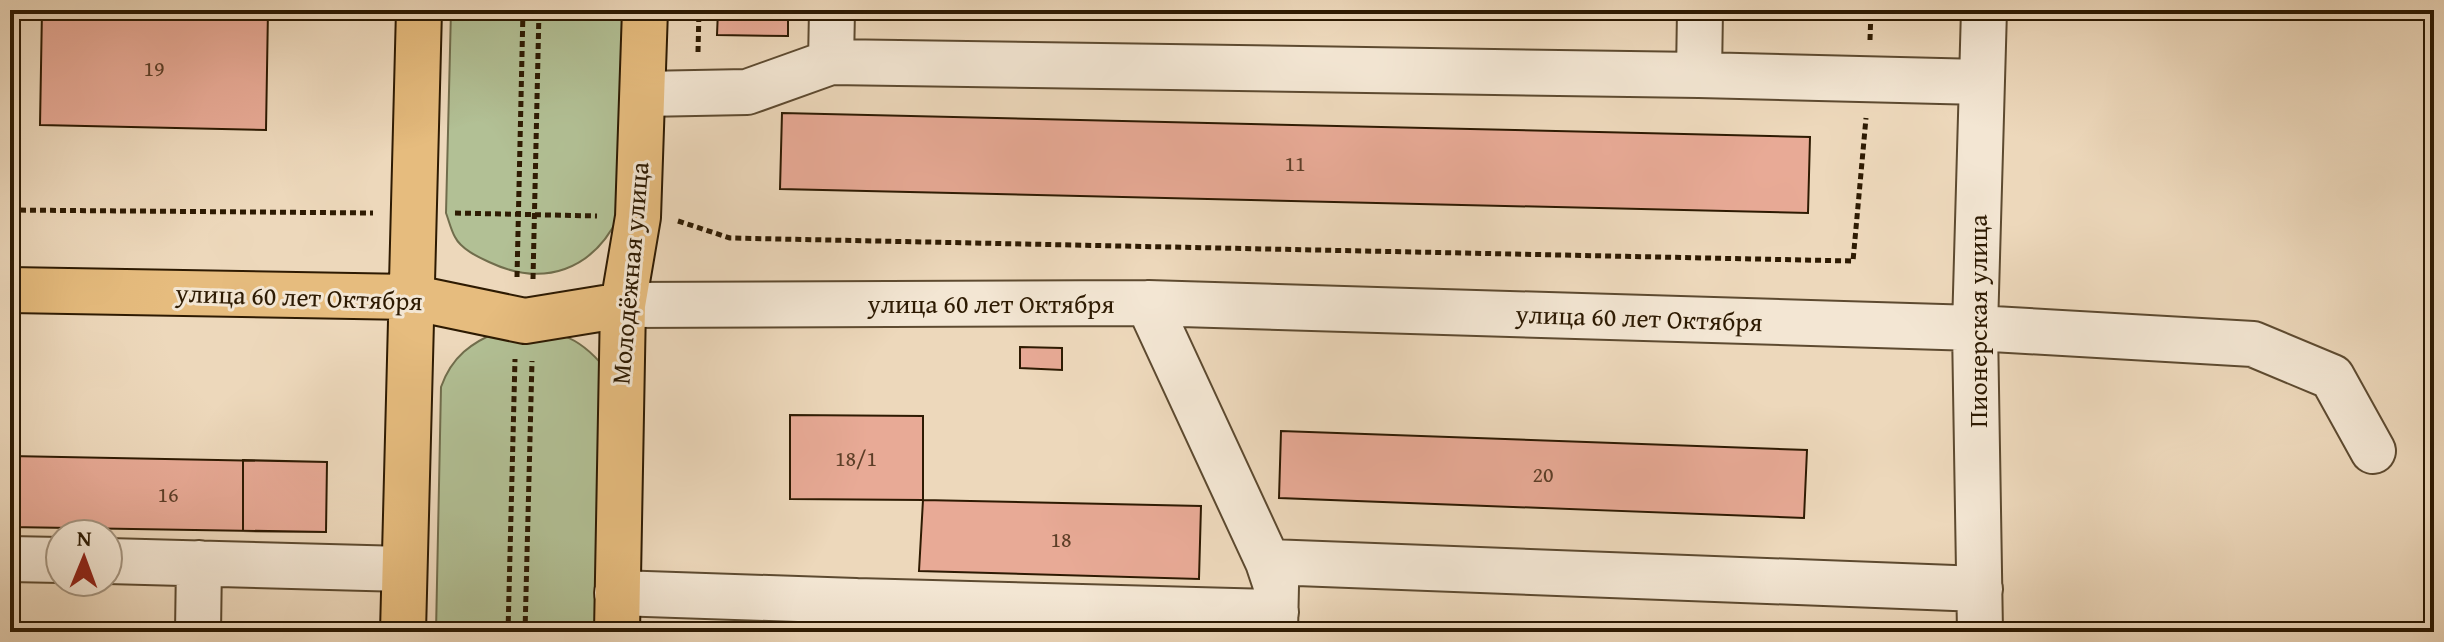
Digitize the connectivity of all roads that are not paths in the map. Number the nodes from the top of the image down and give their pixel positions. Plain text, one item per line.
1 (419, 10) edge
2 (645, 10) edge
3 (832, 10) edge
4 (1700, 10) edge
5 (1984, 10) edge
6 (831, 62) junction
7 (1699, 75) junction
8 (1981, 82) junction
9 (643, 94) junction
10 (10, 290) edge
11 (410, 297) junction
12 (1148, 303) junction
13 (623, 305) junction
14 (1975, 328) junction
15 (2373, 451) dead end
16 (10, 559) edge
17 (44, 560) edge
18 (124, 561) edge
19 (1268, 562) junction
20 (199, 563) junction
21 (404, 569) junction
22 (1980, 589) junction
23 (617, 613) edge
24 (855, 616) edge
25 (1275, 622) edge
26 (198, 632) edge
27 (403, 632) edge
28 (1980, 632) edge

1 - 11 main road
2 - 9 main road, Молодёжная улица
3 - 6 street
4 - 7 street
5 - 8 street, Пионерская улица
6 - 7 street
6 - 9 street
7 - 8 street
8 - 14 street, Пионерская улица
9 - 13 main road, Молодёжная улица
10 - 11 main road, улица 60 лет Октября
11 - 13 main road, улица 60 лет Октября
11 - 21 main road
12 - 13 street, улица 60 лет Октября
12 - 14 street, улица 60 лет Октября
12 - 19 street
13 - 23 main road, Молодёжная улица
14 - 15 street, улица 60 лет Октября
14 - 22 street, Пионерская улица
16 - 17 street
18 - 20 street
19 - 22 street
19 - 25 street
20 - 21 street
20 - 26 street
21 - 27 main road
22 - 28 street, Пионерская улица
23 - 24 street
24 - 25 street

